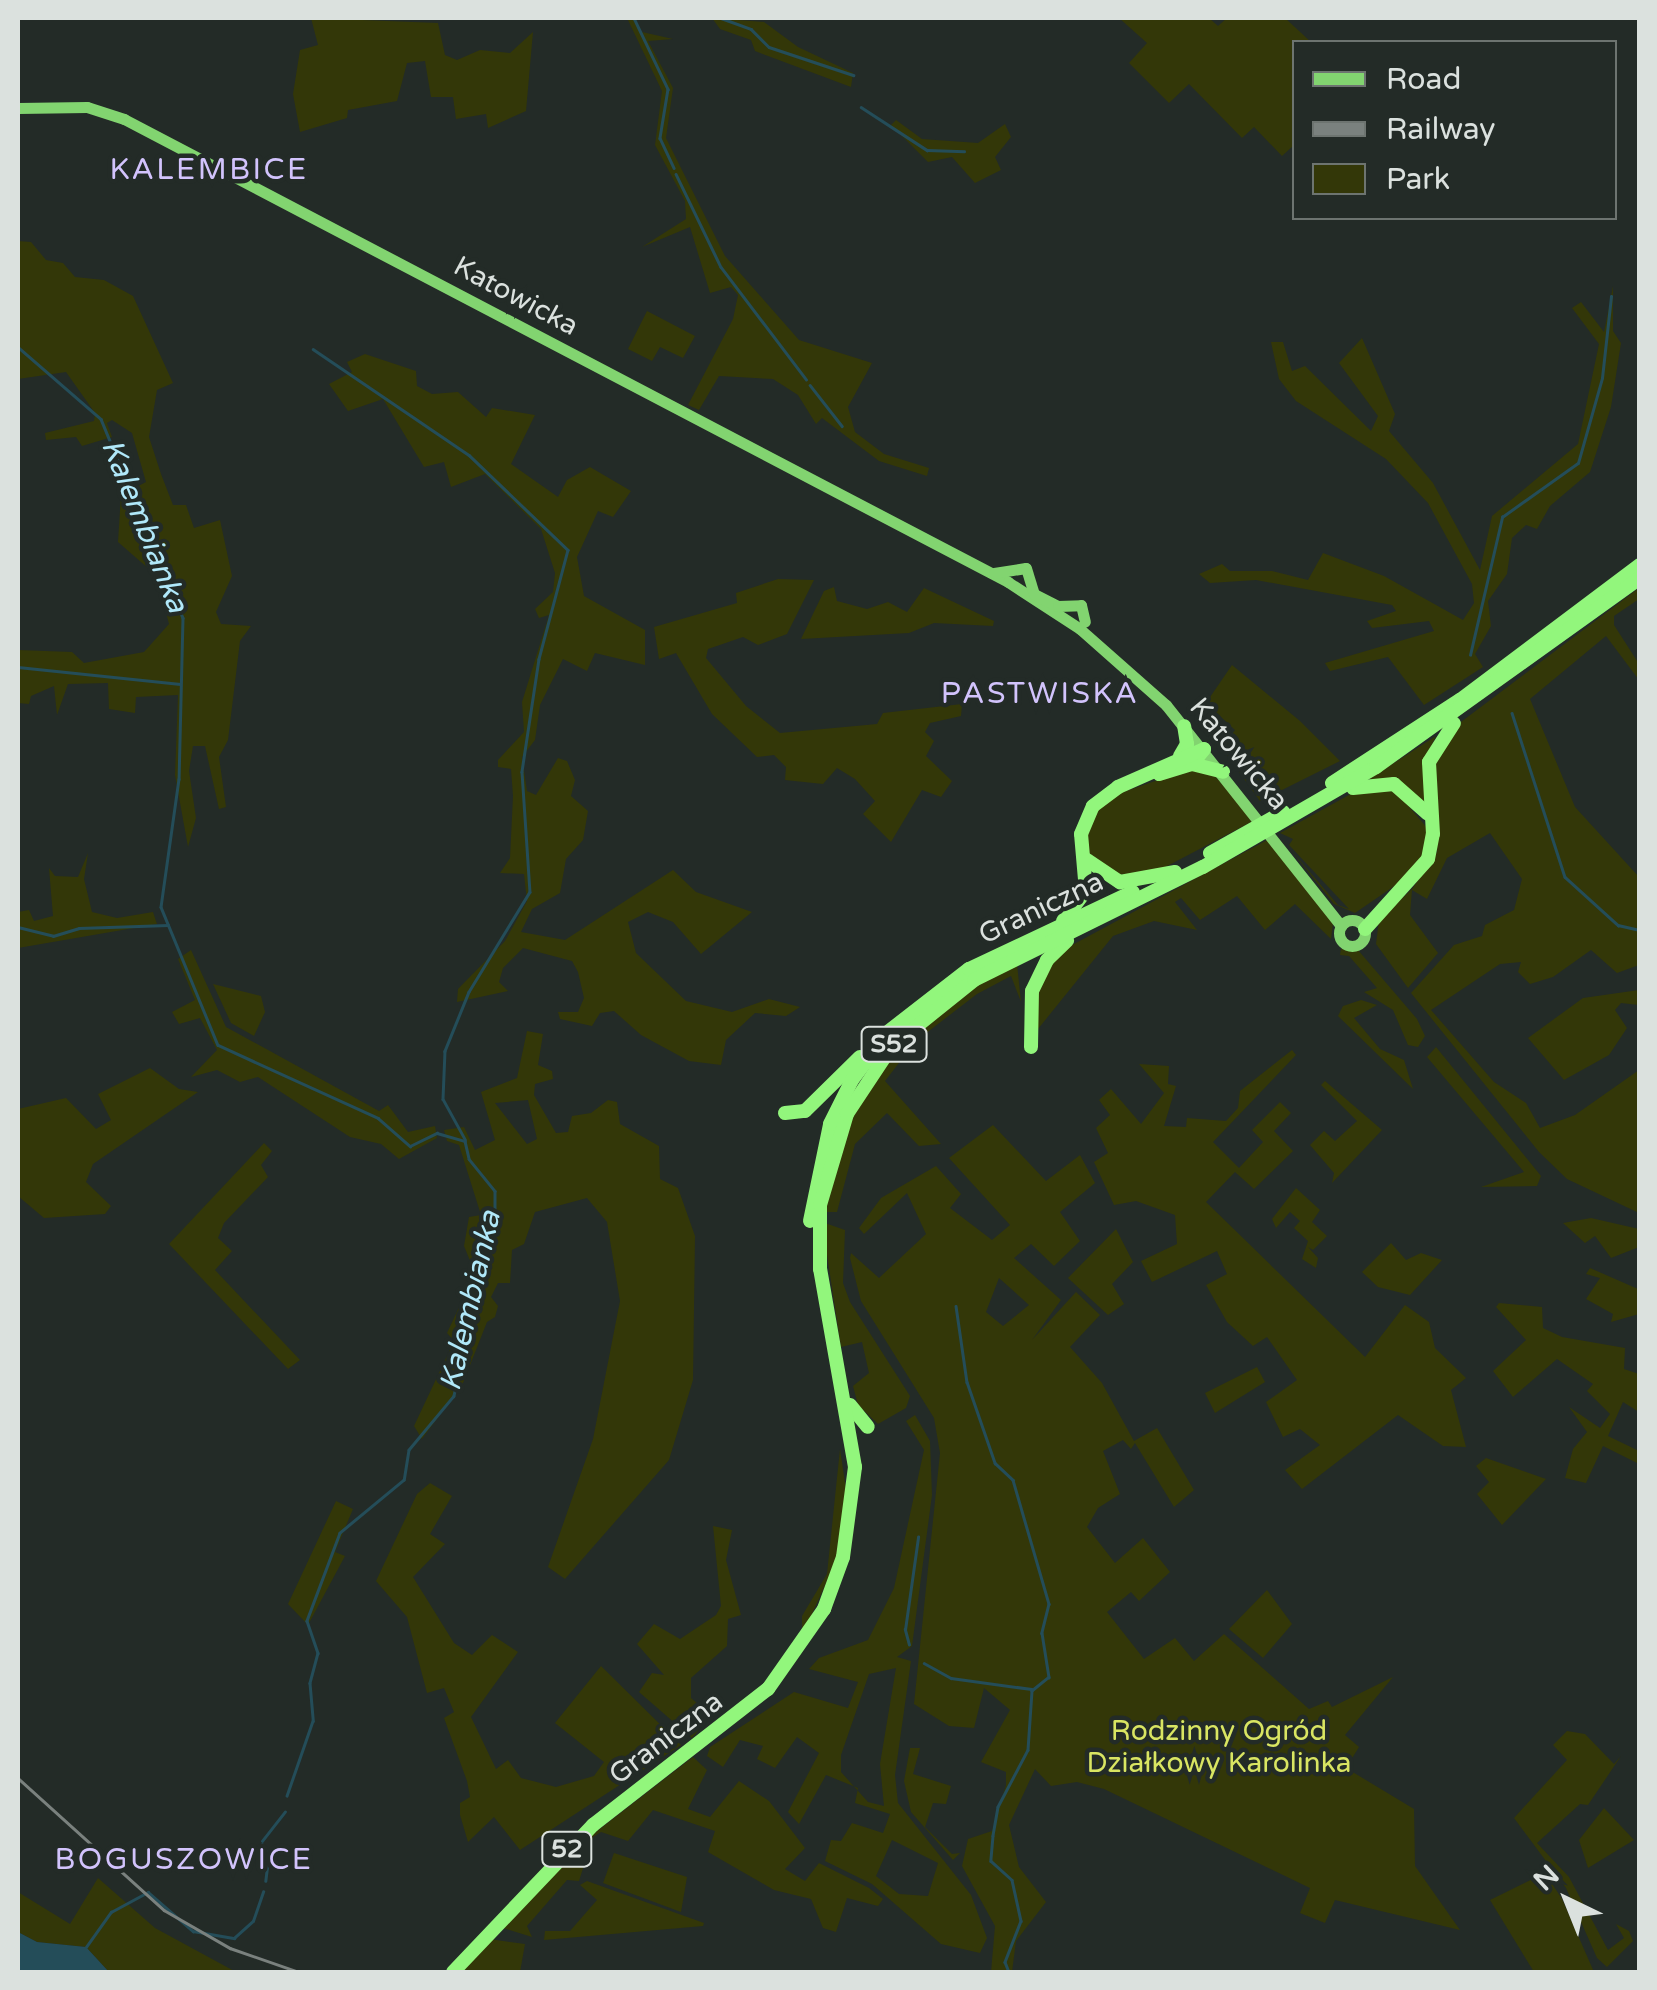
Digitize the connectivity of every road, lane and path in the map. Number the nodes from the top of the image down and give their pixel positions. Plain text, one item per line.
1 (18, 108) edge
2 (1640, 565) edge
3 (1008, 578) junction
4 (1640, 578) edge
5 (1026, 587) junction
6 (1066, 612) junction
7 (1080, 624) junction
8 (1470, 705) junction
9 (1184, 726) junction
10 (1204, 749) junction
11 (1176, 760) junction
12 (1192, 764) junction
13 (1223, 772) junction
14 (1129, 782) junction
15 (1329, 796) junction
16 (1431, 818) junction
17 (1082, 850) junction
18 (1175, 872) junction
19 (1101, 919) junction
20 (1353, 923) joint
21 (1040, 936) junction
22 (880, 1041) junction
23 (1031, 1047) dead end
24 (786, 1112) dead end
25 (820, 1269) joint
26 (844, 1388) junction
27 (868, 1427) dead end
28 (852, 1508) junction
29 (453, 1972) edge

1 - 3 main road, Katowicka
2 - 18 highway, Graniczna / S52
3 - 5 main road, Katowicka
3 - 5 main road, Katowicka
4 - 8 highway, Graniczna / S52
5 - 6 main road, Katowicka
6 - 7 main road
6 - 7 main road
7 - 9 main road, Katowicka
8 - 15 highway, Graniczna / S52
8 - 16 highway
9 - 10 main road, Katowicka
9 - 11 highway
10 - 11 highway
10 - 12 highway
10 - 13 main road, Katowicka
11 - 14 highway
12 - 13 highway
12 - 14 highway
13 - 20 main road, Katowicka
14 - 17 highway
15 - 16 highway
15 - 19 highway, Graniczna / S52
16 - 20 highway
17 - 18 highway
17 - 21 highway
18 - 21 highway, Graniczna / S52
19 - 23 highway
19 - 25 highway, Graniczna / S52
21 - 22 highway, Graniczna / S52
22 - 24 highway
22 - 28 highway, Graniczna / 52
25 - 26 highway, Graniczna / 52
26 - 27 highway
26 - 28 highway, Graniczna / 52
28 - 29 highway, Graniczna / 52

